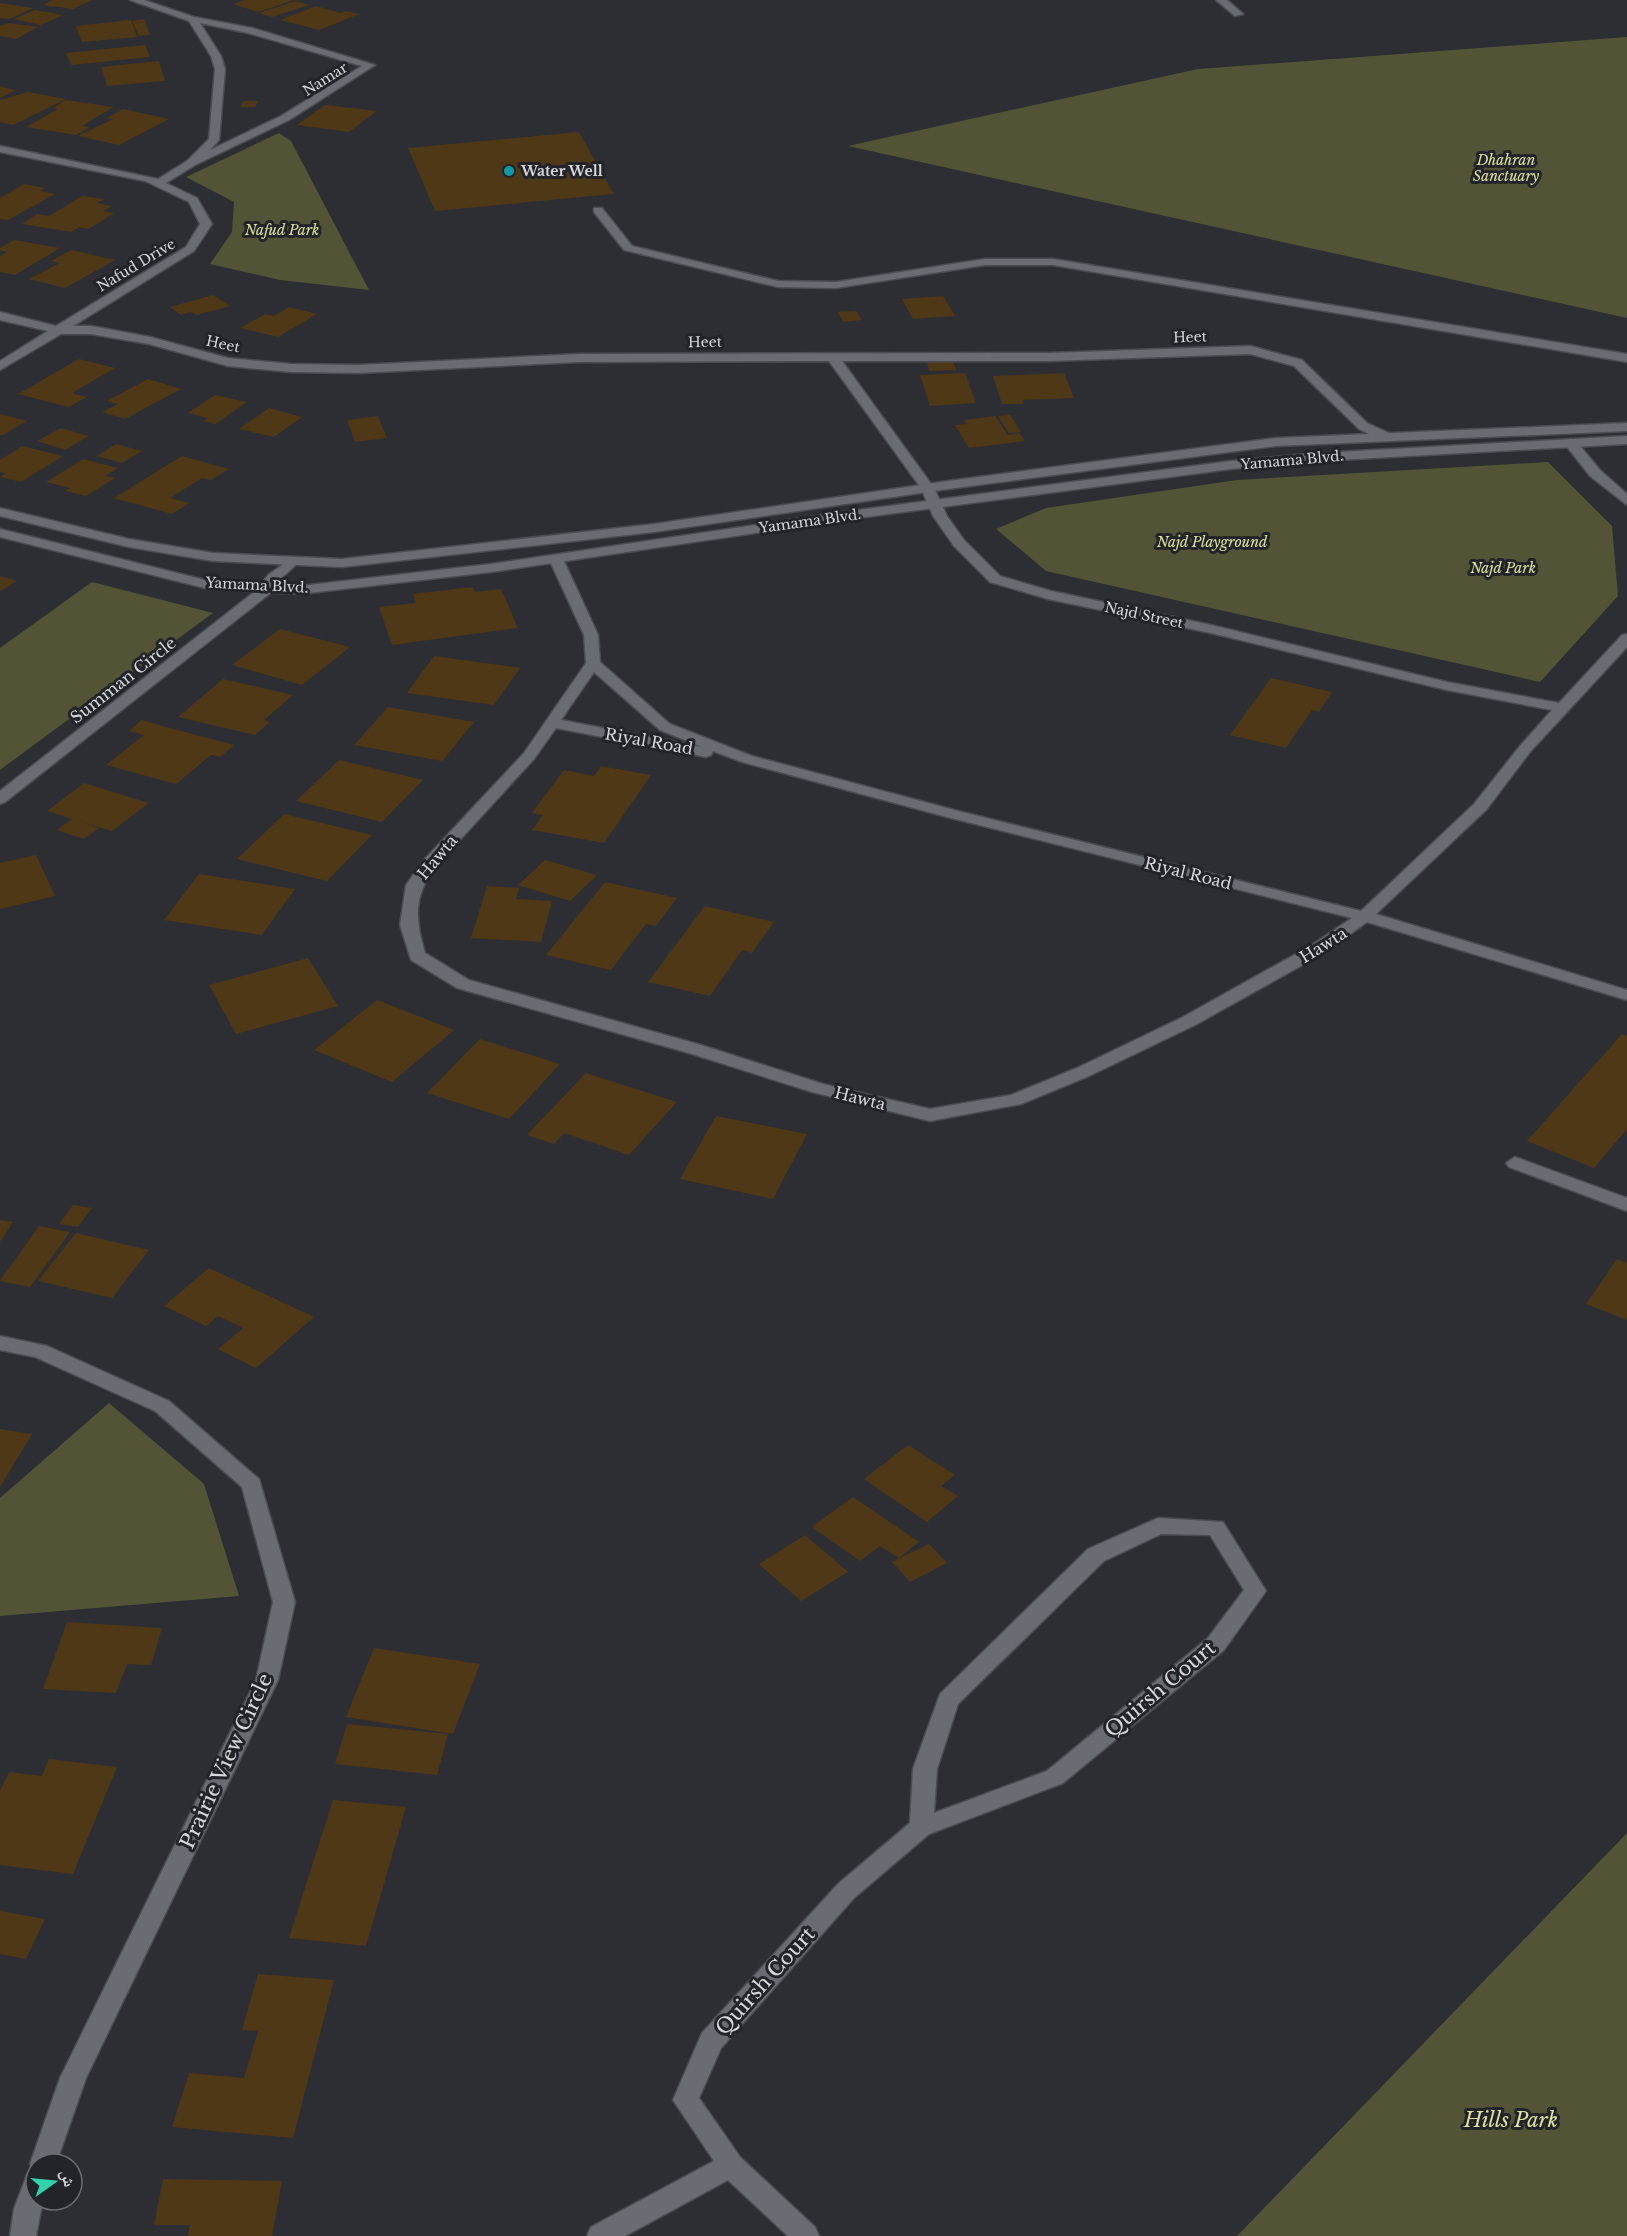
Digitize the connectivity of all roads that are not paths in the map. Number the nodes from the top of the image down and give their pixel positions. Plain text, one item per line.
1 (135, 0) edge
2 (1221, 0) edge
3 (1238, 14) dead end
4 (192, 19) junction
5 (0, 149) edge
6 (191, 163) junction
7 (157, 184) junction
8 (598, 210) dead end
9 (0, 316) edge
10 (57, 330) junction
11 (834, 358) junction
12 (1627, 358) edge
13 (0, 366) edge
14 (1627, 427) edge
15 (1386, 437) junction
16 (1627, 440) edge
17 (1569, 443) junction
18 (927, 488) junction
19 (1627, 501) edge
20 (934, 504) junction
21 (0, 512) edge
22 (0, 533) edge
23 (556, 559) junction
24 (292, 562) junction
25 (267, 588) junction
26 (1627, 638) edge
27 (593, 663) junction
28 (1563, 708) junction
29 (551, 723) junction
30 (747, 759) junction
31 (0, 799) edge
32 (1364, 916) junction
33 (1627, 995) edge
34 (1515, 1162) dead end
35 (1627, 1205) edge
36 (0, 1343) edge
37 (921, 1827) junction
38 (47, 2152) edge
39 (731, 2165) junction
40 (27, 2212) edge
41 (23, 2236) edge
42 (600, 2236) edge
43 (806, 2236) edge

1 - 4 street, Namar
2 - 3 street
4 - 6 street, Namar
4 - 6 street, Namar
5 - 7 street, Nafud Drive
6 - 7 street, Namar
7 - 10 street, Nafud Drive
8 - 12 street
9 - 10 street, Heet
10 - 11 street, Heet
10 - 13 street, Nafud Drive
11 - 15 street, Heet
11 - 18 street, Najd Street
14 - 15 street, Yamama Blvd.
15 - 18 street, Yamama Blvd.
16 - 17 street, Yamama Blvd.
17 - 19 street
17 - 20 street, Yamama Blvd.
18 - 20 street, Najd Street
18 - 24 street, Yamama Blvd.
20 - 23 street, Yamama Blvd.
20 - 28 street, Najd Street
21 - 24 street, Yamama Blvd.
22 - 25 street, Yamama Blvd.
23 - 25 street, Yamama Blvd.
23 - 27 street
24 - 25 street, Summan Circle
25 - 31 street, Summan Circle
26 - 28 street, Hawta
27 - 29 street, Hawta
27 - 30 street, Riyal Road
28 - 32 street, Hawta
29 - 30 street, Riyal Road
29 - 32 street, Hawta
30 - 32 street, Riyal Road
32 - 33 street, Riyal Road
34 - 35 street
36 - 38 street, Prairie View Circle
37 - 37 street, Quirsh Court
37 - 39 street, Quirsh Court
39 - 42 street
39 - 43 street, Quirsh Court
40 - 41 street

